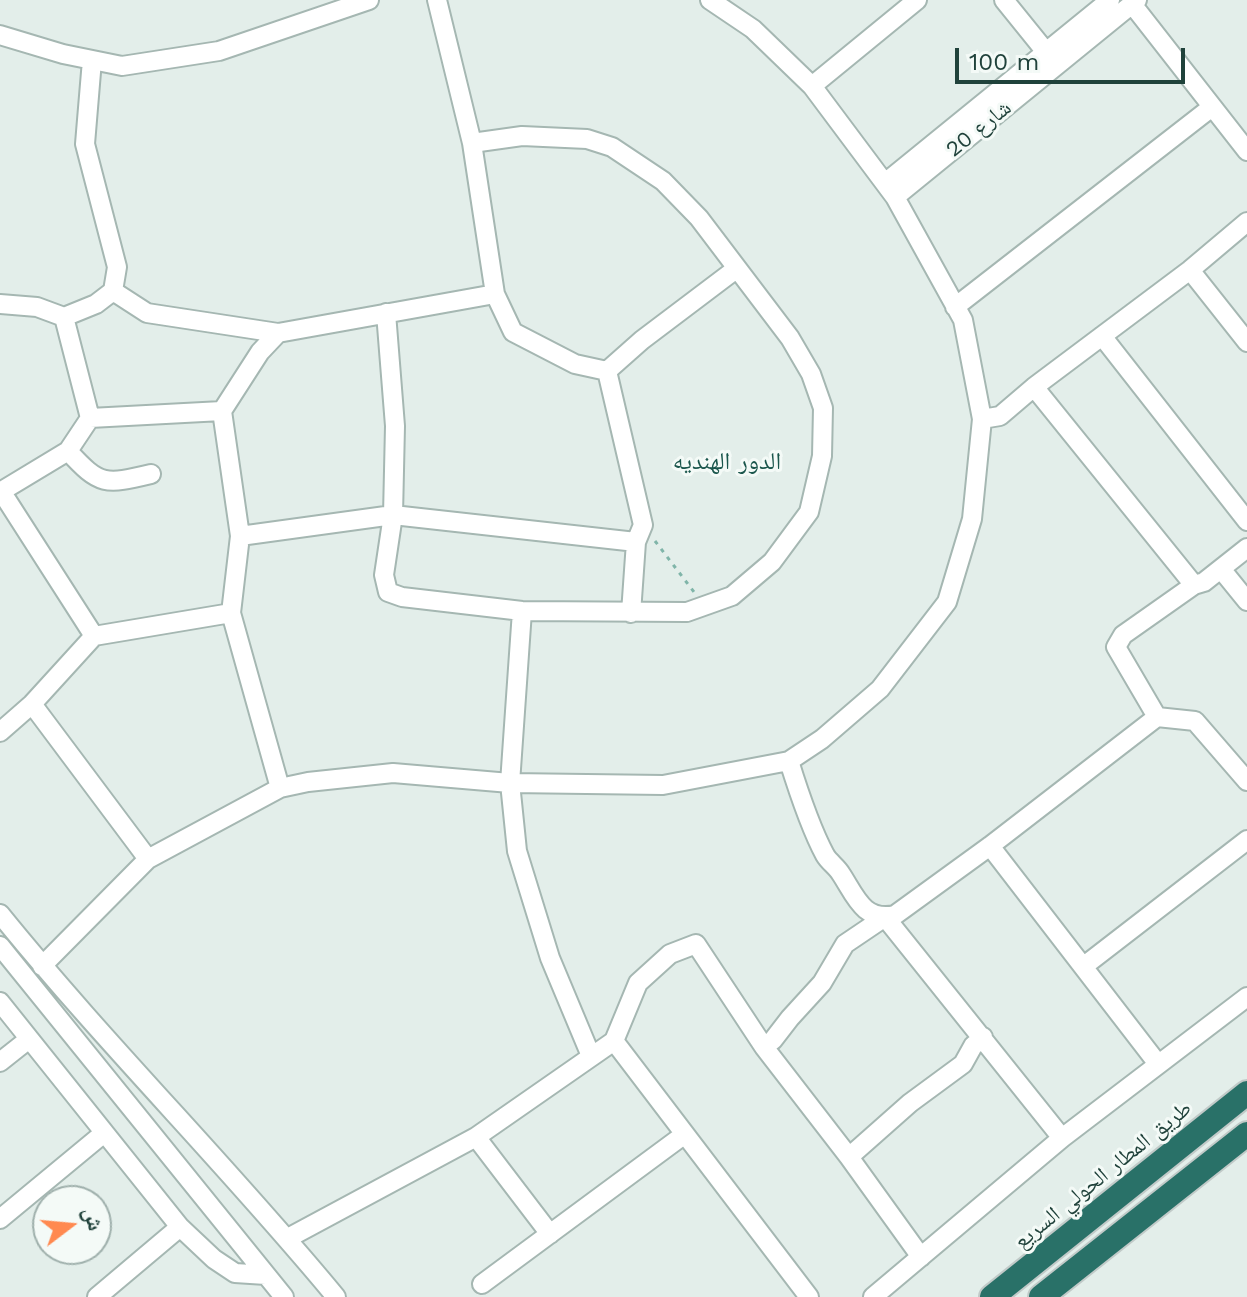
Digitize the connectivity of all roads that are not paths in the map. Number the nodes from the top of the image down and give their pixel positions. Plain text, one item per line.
1 (369, 0) edge
2 (437, 0) edge
3 (917, 0) edge
4 (1004, 0) edge
5 (1110, 0) edge
6 (1135, 2) edge
7 (723, 3) edge
8 (328, 6) edge
9 (0, 35) edge
10 (1046, 52) junction
11 (92, 60) junction
12 (812, 86) junction
13 (1212, 107) junction
14 (472, 143) junction
15 (1247, 151) edge
16 (890, 190) junction
17 (1247, 222) edge
18 (736, 269) junction
19 (1190, 270) junction
20 (113, 291) junction
21 (495, 294) junction
22 (0, 304) edge
23 (955, 307) junction
24 (386, 313) junction
25 (64, 317) junction
26 (278, 333) junction
27 (1102, 336) junction
28 (1247, 342) edge
29 (607, 371) junction
30 (1034, 387) junction
31 (222, 411) junction
32 (90, 418) junction
33 (982, 419) junction
34 (68, 451) junction
35 (151, 474) dead end
36 (1, 492) edge
37 (393, 515) junction
38 (1247, 521) edge
39 (640, 533) junction
40 (240, 536) junction
41 (1247, 548) edge
42 (1221, 569) junction
43 (1194, 585) junction
44 (1247, 601) edge
45 (522, 611) junction
46 (231, 613) junction
47 (631, 613) junction
48 (94, 636) junction
49 (32, 704) junction
50 (1157, 717) junction
51 (0, 731) edge
52 (789, 761) junction
53 (1247, 781) edge
54 (510, 783) junction
55 (280, 788) junction
56 (1247, 840) edge
57 (990, 846) junction
58 (148, 859) junction
59 (0, 914) edge
60 (885, 917) junction
61 (0, 946) edge
62 (42, 966) junction
63 (1084, 966) junction
64 (61, 990) junction
65 (1247, 997) edge
66 (0, 1002) edge
67 (46, 1003) junction
68 (983, 1037) junction
69 (29, 1039) junction
70 (614, 1041) junction
71 (764, 1047) junction
72 (591, 1056) junction
73 (0, 1062) edge
74 (1158, 1064) junction
75 (1247, 1093) edge
76 (104, 1133) junction
77 (685, 1134) junction
78 (1247, 1134) edge
79 (476, 1137) junction
80 (1062, 1138) junction
81 (849, 1157) junction
82 (0, 1219) edge
83 (180, 1227) junction
84 (550, 1234) junction
85 (288, 1238) junction
86 (921, 1257) junction
87 (266, 1275) junction
88 (482, 1284) dead end
89 (97, 1297) edge
90 (284, 1297) edge
91 (336, 1297) edge
92 (809, 1297) edge
93 (873, 1297) edge
94 (992, 1297) edge
95 (1041, 1297) edge

1 - 8 street
2 - 14 street
3 - 12 street
4 - 10 street
5 - 10 street, شارع 20
6 - 13 street
6 - 16 street, شارع 20
7 - 12 street
8 - 11 street
9 - 11 street
10 - 16 street, شارع 20
11 - 20 street
12 - 16 street
13 - 15 street
13 - 23 street
14 - 18 street
14 - 21 street
16 - 23 street
17 - 19 street
18 - 29 street
18 - 47 street
19 - 27 street
19 - 28 street
20 - 25 street
20 - 26 street
21 - 24 street
21 - 29 street
22 - 25 street
23 - 33 street
24 - 26 street
24 - 37 street
25 - 32 street
26 - 31 street
27 - 30 street
27 - 38 street
29 - 39 street
30 - 33 street
30 - 43 street
31 - 32 street
31 - 40 street
32 - 34 street
33 - 52 street
34 - 35 street
34 - 36 street
36 - 48 street
37 - 39 street
37 - 40 street
37 - 45 street
39 - 47 street
40 - 46 street
41 - 42 street
42 - 43 street
42 - 44 street
43 - 50 street
45 - 47 street
45 - 54 street
46 - 48 street
46 - 55 street
48 - 49 street
49 - 51 street
49 - 58 street
50 - 53 street
50 - 57 street
52 - 54 street
52 - 60 street
54 - 55 street
54 - 72 street
55 - 58 street
56 - 63 street
57 - 60 street
57 - 63 street
58 - 62 street
59 - 62 street
60 - 68 street
60 - 71 street
61 - 67 street
62 - 64 street
63 - 74 street
64 - 67 street
64 - 85 street
65 - 74 street
66 - 69 street
67 - 87 street
68 - 80 street
68 - 81 street
69 - 73 street
69 - 76 street
70 - 71 street
70 - 72 street
70 - 77 street
71 - 81 street
72 - 79 street
74 - 80 street
75 - 94 highway, طريق المطار الحولي السريع
76 - 82 street
76 - 83 street
77 - 84 street
77 - 92 street
78 - 95 highway
79 - 84 street
79 - 85 street
80 - 86 street
81 - 86 street
83 - 87 street
83 - 89 street
84 - 88 street
85 - 91 street
86 - 93 street
87 - 90 street

